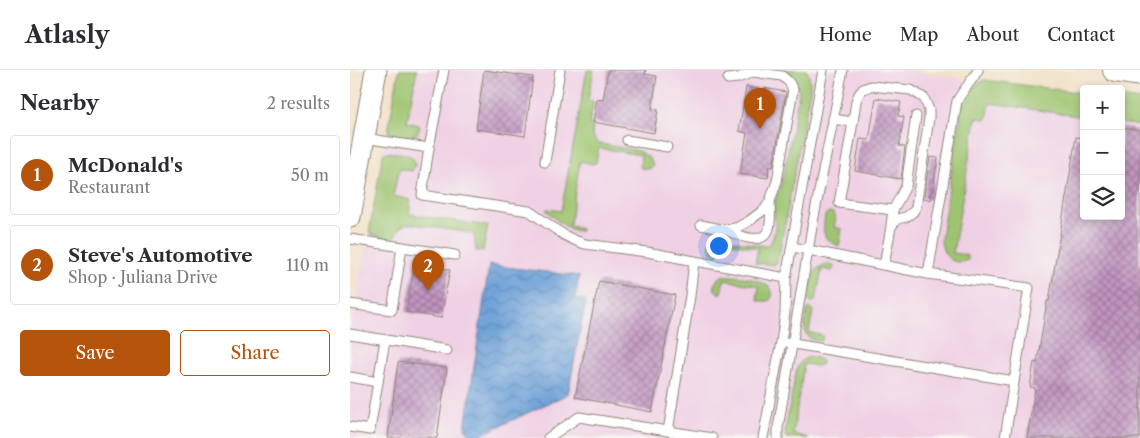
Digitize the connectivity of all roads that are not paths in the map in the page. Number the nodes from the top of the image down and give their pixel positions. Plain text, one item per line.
1 (376, 70) edge
2 (444, 70) edge
3 (560, 70) edge
4 (823, 70) edge
5 (843, 70) edge
6 (978, 70) edge
7 (1115, 70) edge
8 (1140, 74) edge
9 (728, 79) dead end
10 (916, 116) dead end
11 (834, 119) junction
12 (853, 122) junction
13 (364, 138) junction
14 (627, 140) dead end
15 (667, 147) dead end
16 (429, 148) junction
17 (545, 162) dead end
18 (352, 192) edge
19 (770, 201) junction
20 (893, 210) junction
21 (350, 217) edge
22 (700, 226) dead end
23 (891, 227) junction
24 (726, 230) junction
25 (350, 239) edge
26 (402, 247) junction
27 (792, 247) junction
28 (808, 251) junction
29 (455, 255) dead end
30 (694, 261) junction
31 (884, 265) junction
32 (928, 274) junction
33 (786, 278) junction
34 (350, 304) edge
35 (350, 334) edge
36 (385, 340) junction
37 (781, 342) junction
38 (793, 344) junction
39 (447, 350) dead end
40 (350, 377) edge
41 (1014, 381) junction
42 (378, 382) junction
43 (350, 427) edge
44 (668, 431) junction
45 (548, 438) edge
46 (712, 438) edge
47 (763, 438) edge
48 (778, 438) edge
49 (1005, 438) edge

1 - 13 street
2 - 16 lane
3 - 17 lane
4 - 27 lane
5 - 11 lane
6 - 32 lane
7 - 8 main road
9 - 19 lane
10 - 20 lane
11 - 12 lane
11 - 28 lane
12 - 20 lane
12 - 23 lane
13 - 16 lane
13 - 18 street
14 - 15 lane
16 - 30 lane
18 - 21 street
19 - 24 lane
19 - 24 lane
20 - 23 lane
22 - 24 lane
23 - 31 lane
25 - 26 lane
26 - 29 lane
26 - 34 lane
27 - 28 lane
27 - 33 lane
28 - 31 lane
28 - 38 lane
30 - 33 lane
30 - 44 lane
31 - 32 lane
32 - 41 lane
33 - 37 lane
35 - 36 lane
36 - 39 lane
36 - 42 lane
37 - 38 lane
37 - 47 lane
38 - 41 lane
38 - 48 lane
40 - 42 lane
41 - 49 lane
42 - 43 lane
44 - 45 lane
44 - 46 lane

